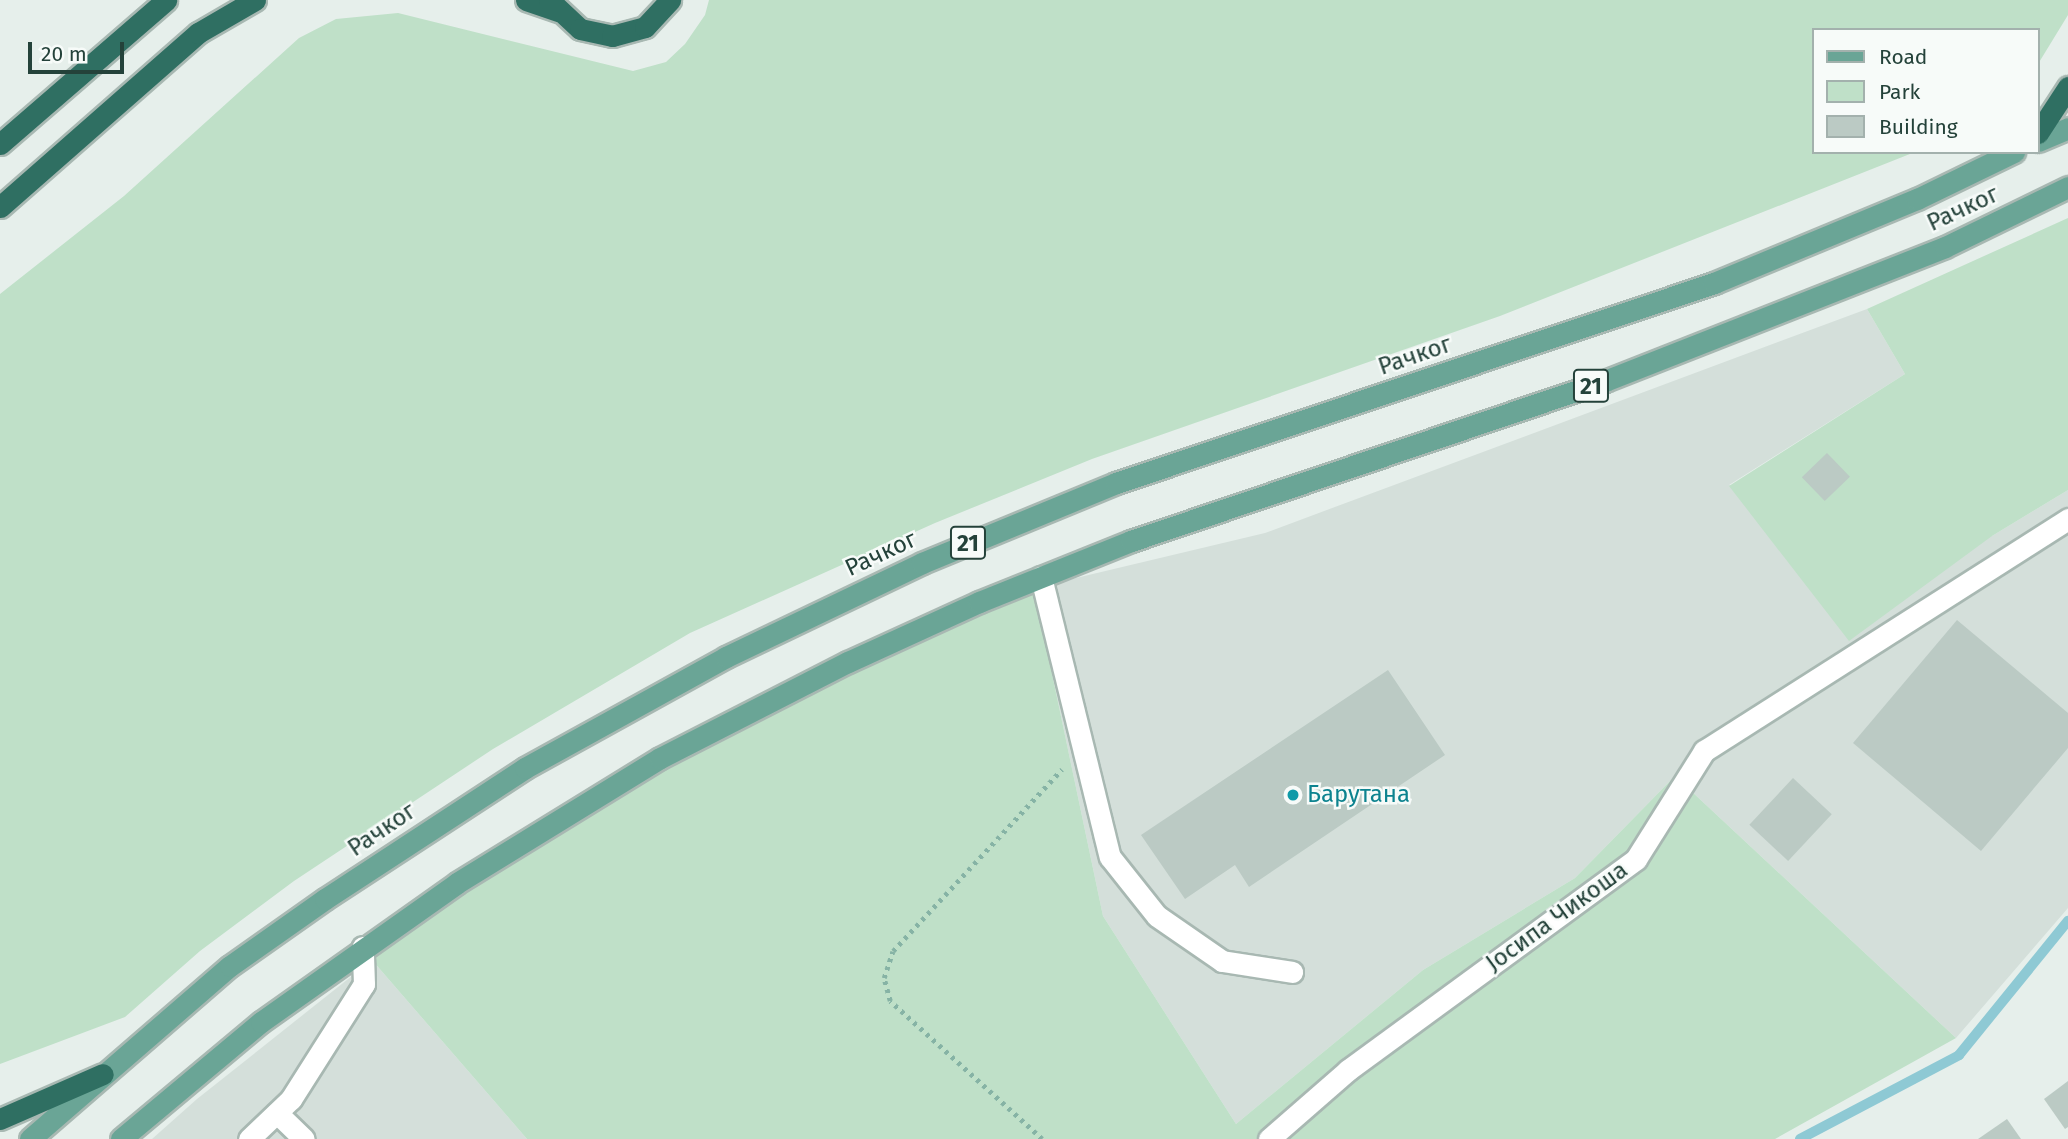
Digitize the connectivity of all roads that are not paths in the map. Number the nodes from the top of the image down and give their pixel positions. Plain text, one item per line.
1 (166, 0) edge
2 (256, 0) edge
3 (526, 0) edge
4 (670, 0) edge
5 (554, 6) edge
6 (2068, 87) edge
7 (2068, 128) edge
8 (2040, 130) edge
9 (2040, 140) edge
10 (0, 144) edge
11 (2010, 154) edge
12 (2068, 187) edge
13 (0, 207) edge
14 (2068, 519) edge
15 (1041, 577) junction
16 (362, 947) junction
17 (1292, 972) dead end
18 (103, 1074) junction
19 (277, 1113) junction
20 (0, 1119) edge
21 (30, 1139) edge
22 (121, 1139) edge
23 (249, 1139) edge
24 (304, 1139) edge
25 (1269, 1139) edge

1 - 10 highway
2 - 13 highway
3 - 5 highway
4 - 5 highway
6 - 8 highway
7 - 9 main road
11 - 18 main road, Рачког / 21
12 - 15 main road, Рачког / 21
14 - 25 street, Јосипа Чикоша
15 - 16 main road, Рачког / 21
15 - 17 street
16 - 19 street
16 - 22 main road, Рачког / 21
18 - 20 highway
18 - 21 main road, Рачког / 21
19 - 23 street
19 - 24 street

